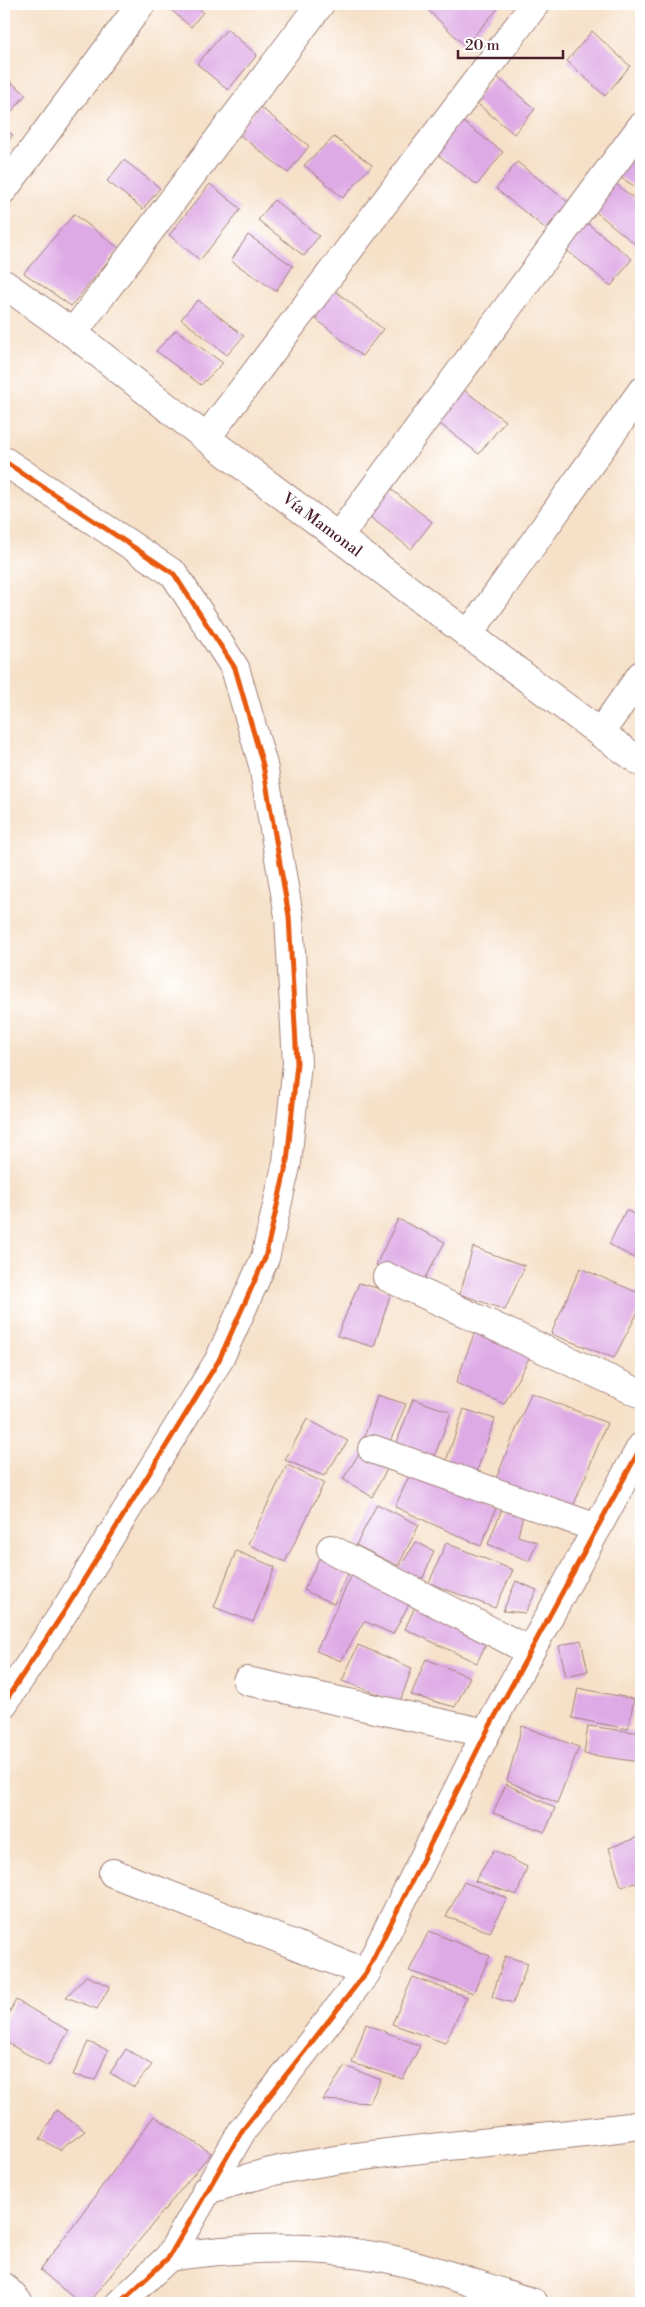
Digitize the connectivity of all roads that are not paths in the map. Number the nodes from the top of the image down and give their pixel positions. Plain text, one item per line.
1 (141, 4) edge
2 (320, 4) edge
3 (535, 4) edge
4 (641, 127) edge
5 (4, 189) edge
6 (4, 284) edge
7 (73, 333) junction
8 (641, 392) edge
9 (206, 438) junction
10 (4, 461) edge
11 (338, 537) junction
12 (468, 635) junction
13 (641, 675) edge
14 (600, 733) junction
15 (641, 762) edge
16 (386, 1277) dead end
17 (641, 1394) edge
18 (641, 1447) edge
19 (372, 1449) dead end
20 (597, 1528) junction
21 (331, 1549) dead end
22 (530, 1651) junction
23 (247, 1681) dead end
24 (4, 1703) edge
25 (486, 1733) junction
26 (113, 1873) dead end
27 (366, 1973) junction
28 (641, 2125) edge
29 (206, 2190) junction
30 (169, 2257) junction
31 (4, 2287) edge
32 (19, 2303) edge
33 (120, 2303) edge
34 (534, 2303) edge

1 - 5 street
2 - 7 street
3 - 9 street
4 - 11 street
6 - 7 street, Vía Mamonal
7 - 9 street, Vía Mamonal
8 - 12 street
9 - 11 street, Vía Mamonal
10 - 24 street
11 - 12 street, Vía Mamonal
12 - 14 street, Vía Mamonal
13 - 14 street
14 - 15 street, Vía Mamonal
16 - 17 street
18 - 20 street
19 - 20 street
20 - 22 street
21 - 22 street
22 - 25 street
23 - 25 street
25 - 27 street
26 - 27 street
27 - 29 street
28 - 29 street
29 - 30 street
30 - 33 street
30 - 34 street
31 - 32 street

